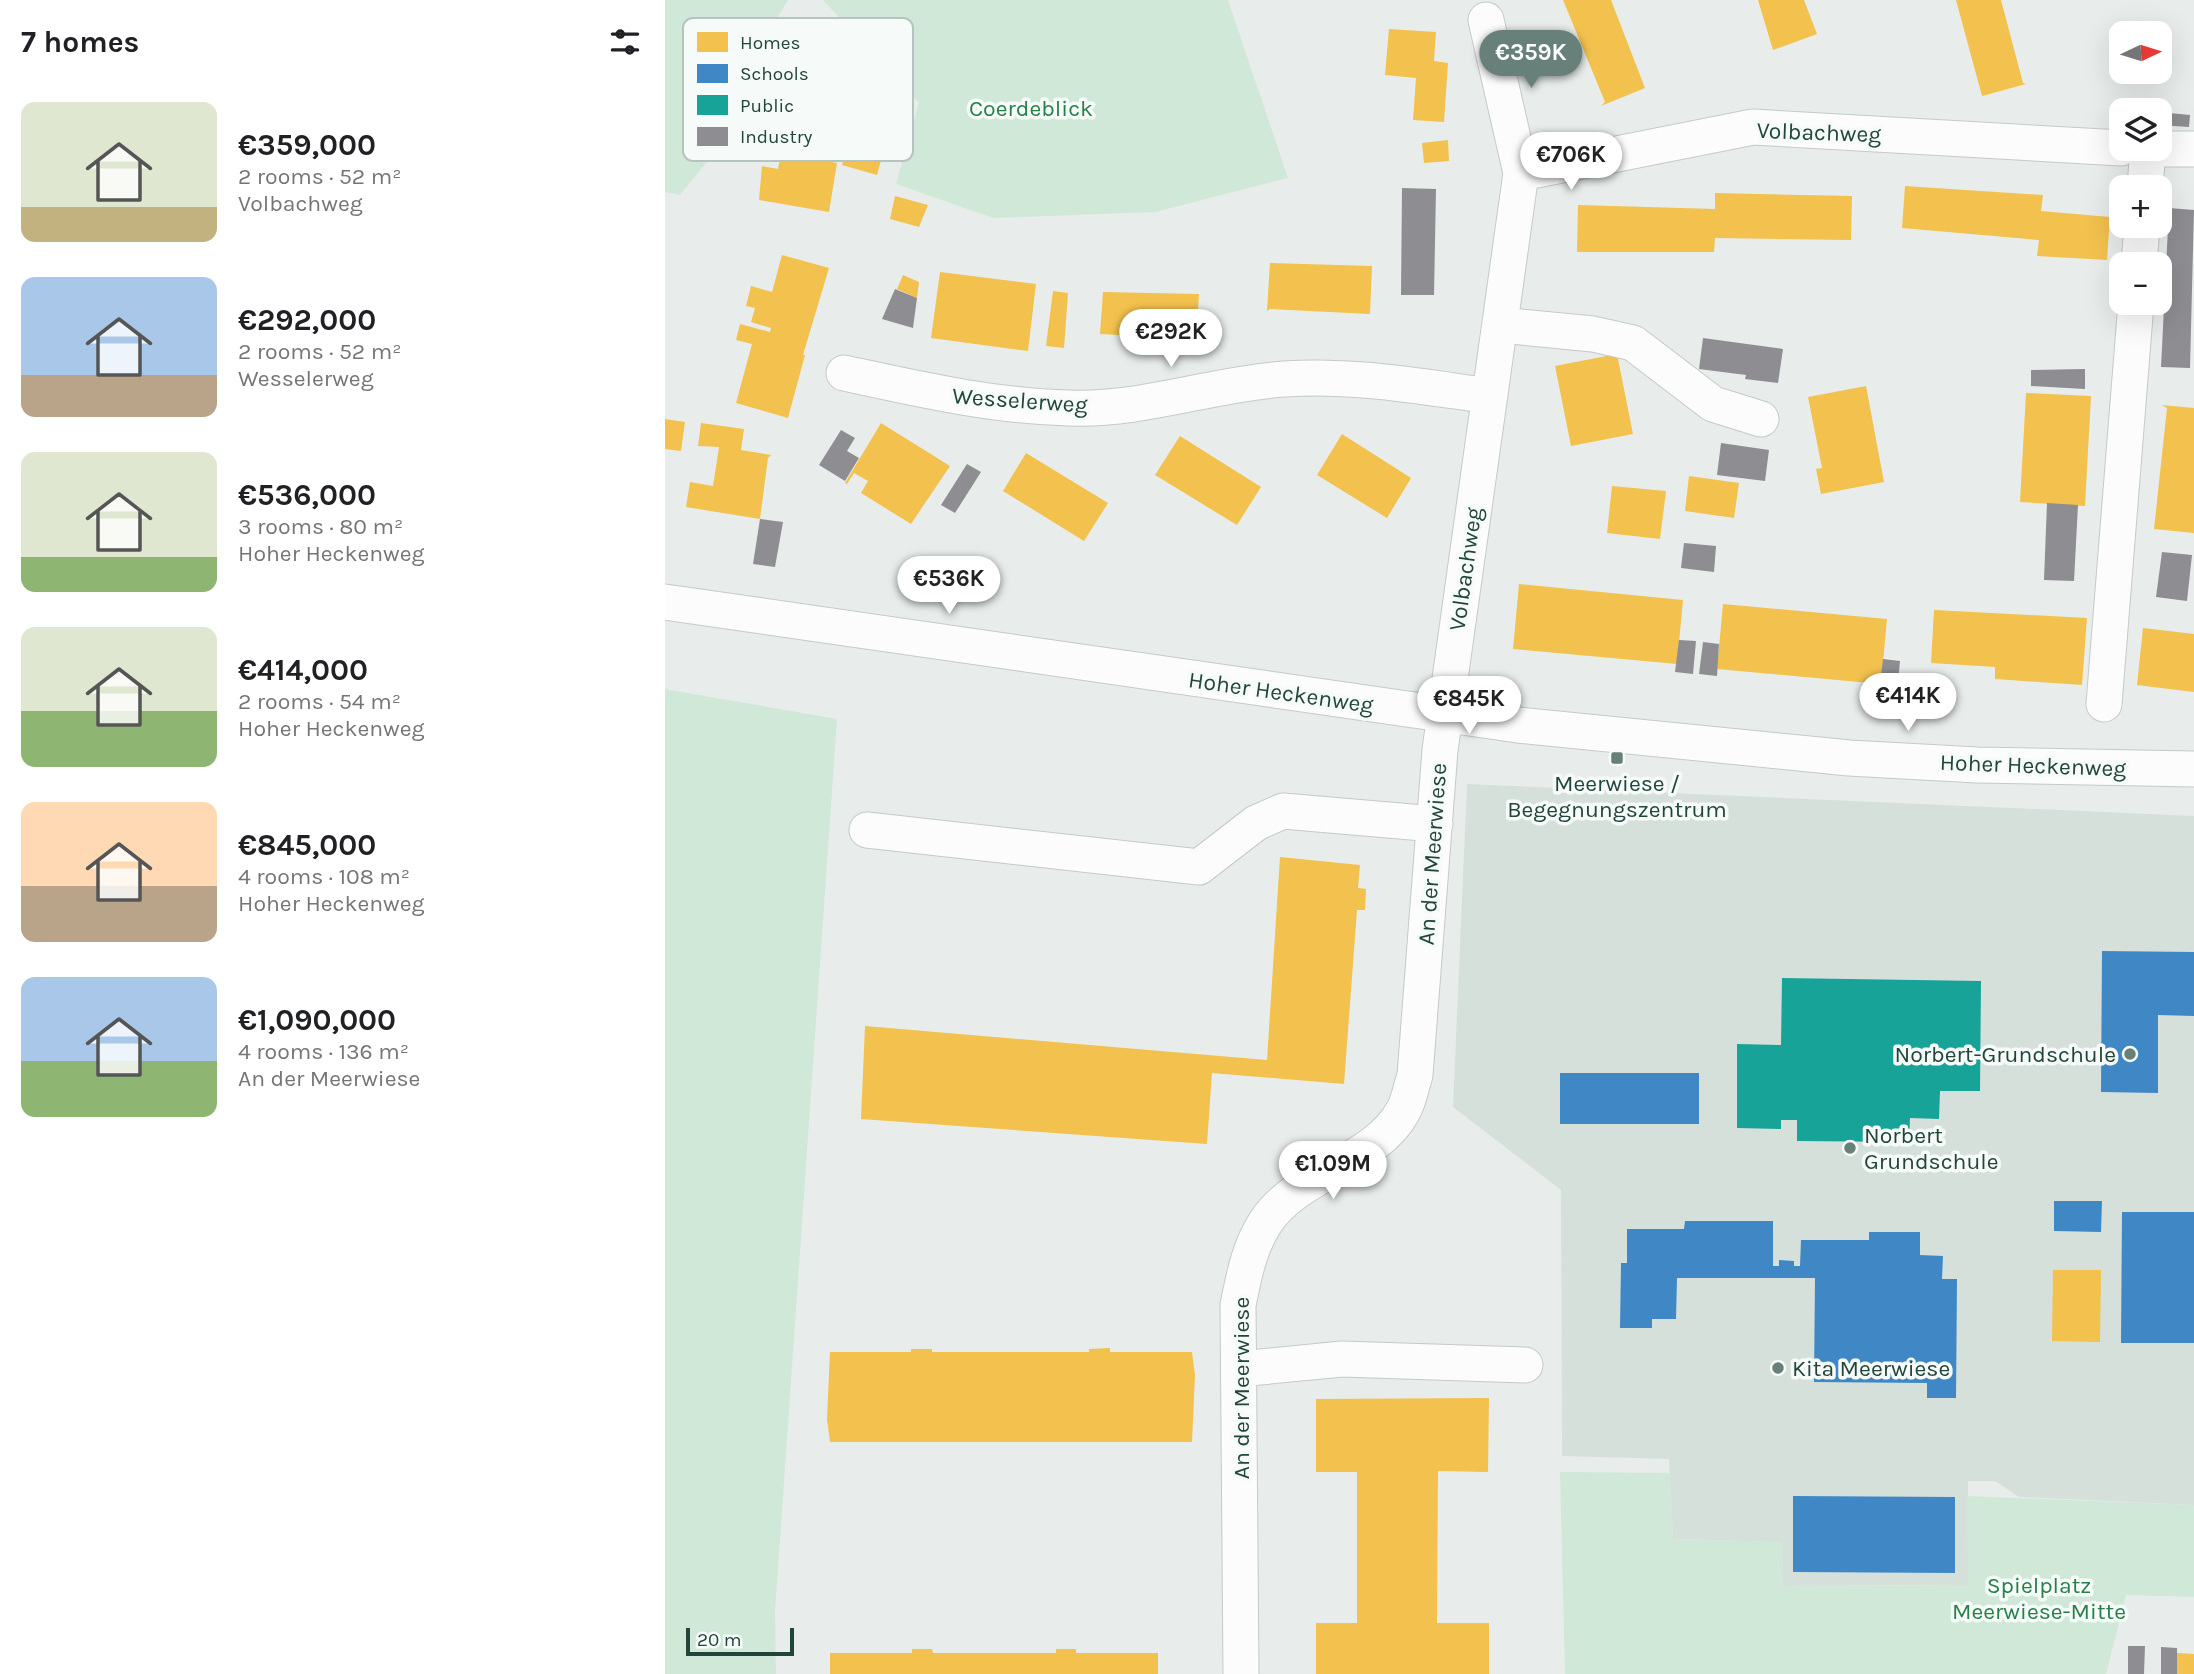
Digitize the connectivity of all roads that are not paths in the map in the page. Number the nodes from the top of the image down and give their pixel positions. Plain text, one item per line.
1 (1486, 20) dead end
2 (2109, 147) edge
3 (2172, 149) edge
4 (2194, 149) edge
5 (1521, 173) junction
6 (2135, 315) edge
7 (1500, 325) junction
8 (844, 373) dead end
9 (1490, 396) junction
10 (1761, 419) dead end
11 (665, 602) edge
12 (2104, 704) dead end
13 (1444, 715) junction
14 (2194, 769) edge
15 (1434, 824) junction
16 (867, 830) dead end
17 (1525, 1364) dead end
18 (1239, 1369) junction
19 (1241, 1674) edge

1 - 5 street, Volbachweg
2 - 5 street, Volbachweg
3 - 4 street
5 - 7 street, Volbachweg
6 - 12 street
7 - 9 street, Volbachweg
7 - 10 street
8 - 9 street, Wesselerweg
9 - 13 street, Volbachweg
11 - 13 street, Hoher Heckenweg
13 - 14 street, Hoher Heckenweg
13 - 15 street, An der Meerwiese
15 - 16 street
15 - 18 street, An der Meerwiese
17 - 18 street
18 - 19 street, An der Meerwiese

